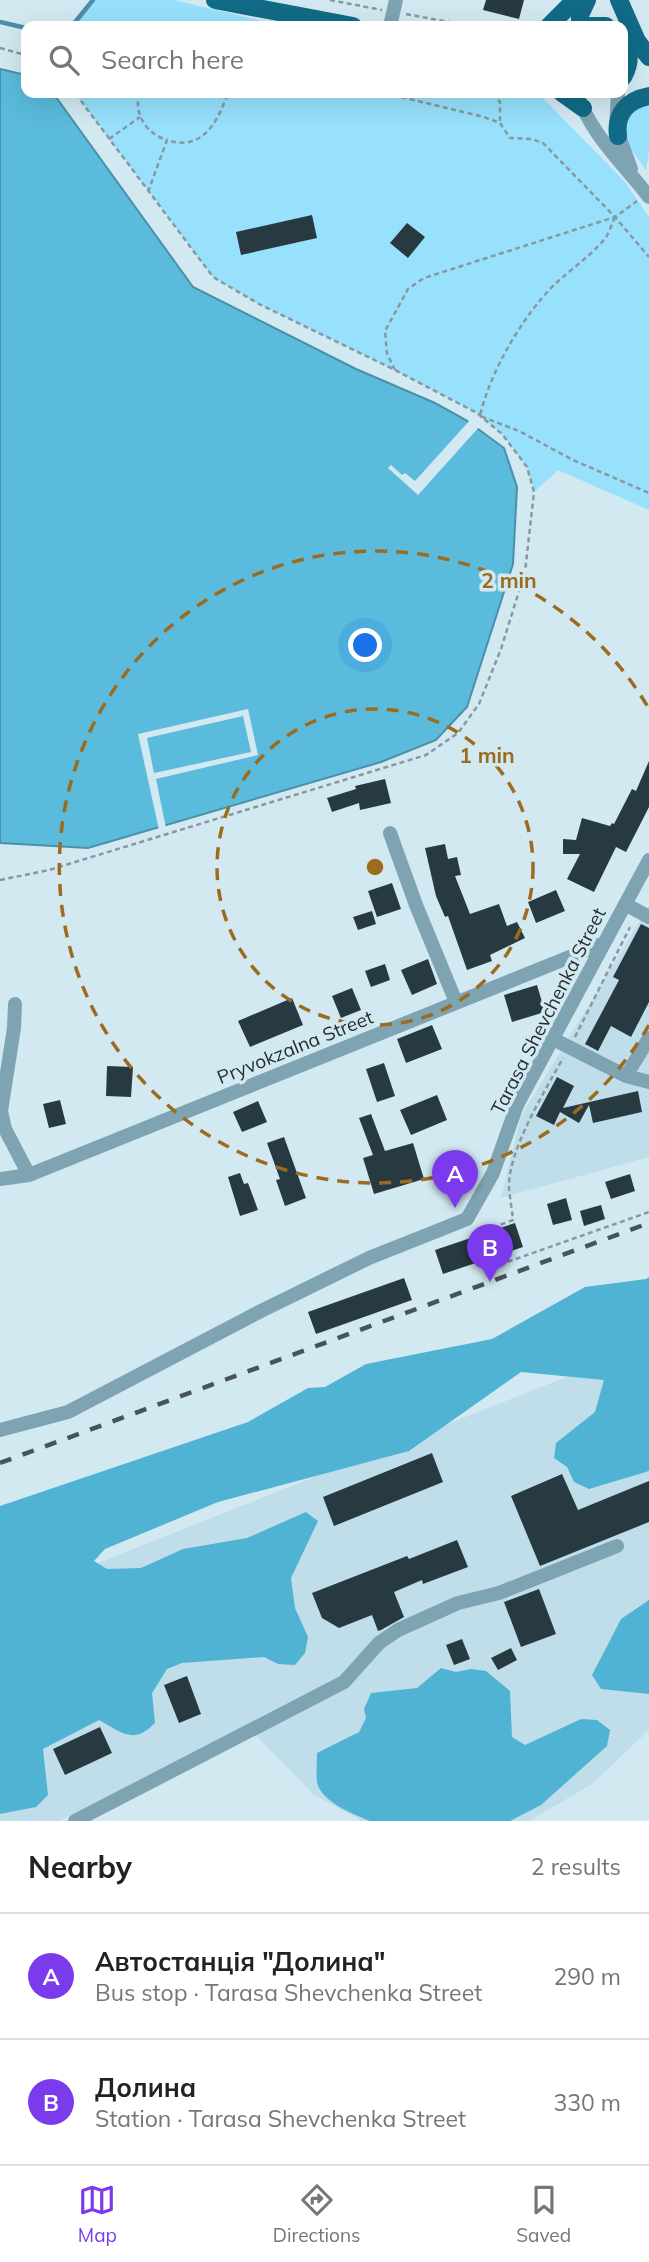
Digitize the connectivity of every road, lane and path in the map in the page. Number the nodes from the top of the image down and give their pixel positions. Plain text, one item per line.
1 (215, 0) edge
2 (396, 0) edge
3 (575, 0) edge
4 (587, 0) edge
5 (617, 0) edge
6 (326, 21) edge
7 (391, 21) edge
8 (554, 21) edge
9 (580, 21) edge
10 (619, 21) edge
11 (627, 21) edge
12 (628, 23) edge
13 (628, 45) edge
14 (0, 48) edge
15 (21, 54) edge
16 (649, 57) edge
17 (649, 67) edge
18 (628, 87) edge
19 (649, 94) edge
20 (79, 98) edge
21 (138, 98) edge
22 (226, 98) edge
23 (403, 98) edge
24 (497, 98) edge
25 (617, 98) edge
26 (580, 100) edge
27 (140, 117) junction
28 (500, 123) junction
29 (618, 136) junction
30 (109, 139) junction
31 (167, 140) junction
32 (638, 183) junction
33 (148, 192) junction
34 (643, 199) edge
35 (615, 217) junction
36 (649, 257) edge
37 (395, 370) junction
38 (480, 416) junction
39 (649, 493) edge
40 (390, 833) dead end
41 (649, 860) edge
42 (0, 880) edge
43 (637, 910) edge
44 (602, 944) junction
45 (456, 1002) junction
46 (15, 1004) dead end
47 (649, 1038) edge
48 (553, 1039) junction
49 (569, 1047) junction
50 (626, 1076) junction
51 (649, 1082) edge
52 (29, 1175) junction
53 (0, 1178) edge
54 (649, 1212) edge
55 (480, 1235) dead end
56 (489, 1258) dead end
57 (0, 1430) edge
58 (617, 1546) dead end
59 (75, 1821) edge

1 - 6 main road
2 - 7 street
3 - 8 main road
4 - 9 main road
5 - 10 main road
5 - 11 main road
12 - 16 main road
13 - 17 main road
14 - 15 path
18 - 19 main road
19 - 29 main road
20 - 30 path
21 - 27 path
22 - 31 path
23 - 28 path
24 - 28 path
25 - 29 street
26 - 32 street
27 - 30 path
27 - 31 path
28 - 35 path
29 - 32 street
30 - 33 path
31 - 33 path
32 - 34 street
33 - 37 path
34 - 35 path
35 - 36 path
35 - 37 path
35 - 38 path
37 - 38 path
38 - 39 path
38 - 42 path
40 - 45 street
41 - 43 street, Tarasa Shevchenka Street
43 - 44 street, Tarasa Shevchenka Street
43 - 49 path
44 - 45 street, Pryvokzalna Street
44 - 48 street, Tarasa Shevchenka Street
45 - 52 street, Pryvokzalna Street
46 - 52 street
47 - 50 street
48 - 49 street
48 - 57 street, Tarasa Shevchenka Street
49 - 50 street
49 - 55 path
50 - 51 street
52 - 53 street, Pryvokzalna Street
54 - 56 path
58 - 59 street

